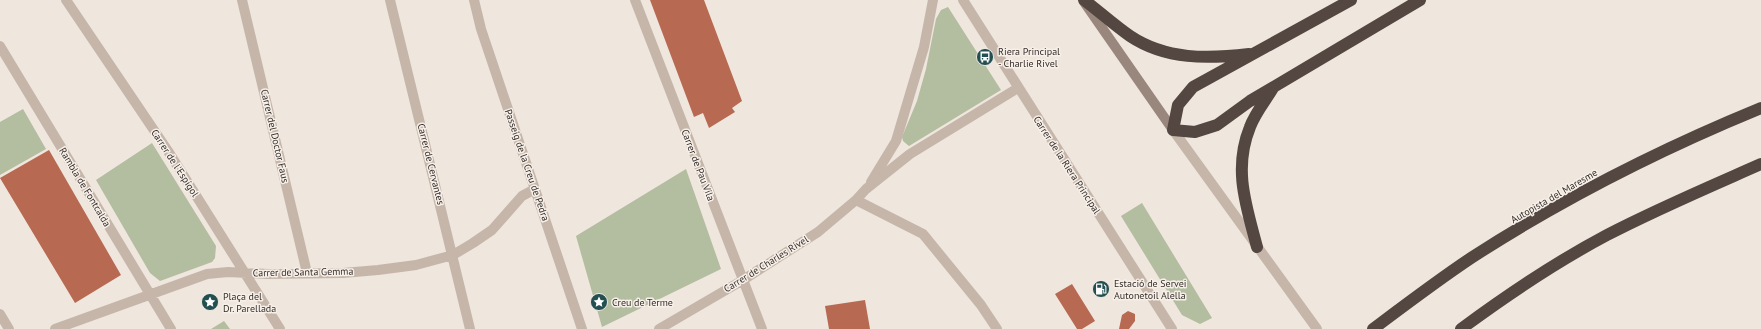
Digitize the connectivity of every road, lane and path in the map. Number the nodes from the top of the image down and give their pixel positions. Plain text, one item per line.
1 (66, 0) edge
2 (242, 0) edge
3 (390, 0) edge
4 (474, 0) edge
5 (634, 0) edge
6 (933, 0) edge
7 (963, 0) edge
8 (1083, 0) edge
9 (1352, 0) edge
10 (1420, 0) edge
11 (0, 46) edge
12 (1256, 53) junction
13 (1274, 87) junction
14 (1018, 88) junction
15 (1761, 108) edge
16 (1173, 130) junction
17 (896, 141) junction
18 (910, 154) junction
19 (1761, 164) edge
20 (535, 189) junction
21 (866, 189) junction
22 (856, 200) junction
23 (1257, 247) junction
24 (453, 255) junction
25 (246, 272) junction
26 (307, 273) junction
27 (743, 280) junction
28 (150, 295) junction
29 (0, 314) edge
30 (9, 329) edge
31 (55, 329) edge
32 (171, 329) edge
33 (280, 329) edge
34 (470, 329) edge
35 (582, 329) edge
36 (659, 329) edge
37 (762, 329) edge
38 (997, 329) edge
39 (1172, 329) edge
40 (1317, 329) edge
41 (1373, 329) edge
42 (1461, 329) edge

1 - 25 street, Carrer de l'Espígol
2 - 26 street, Carrer del Doctor Faus
3 - 24 street, Carrer de Cervantes
4 - 20 street, Passeig de la Creu de Pedra
5 - 27 street, Carrer de Pau Vila
6 - 17 street, Carrer de Charles Rivel
7 - 14 street, Carrer de la Riera Principal
8 - 12 highway
8 - 16 main road
9 - 12 highway
10 - 13 highway
11 - 28 street, Rambla de Fontcalda
12 - 16 highway
13 - 16 highway
13 - 23 highway
14 - 18 street, Carrer de Charles Rivel
14 - 39 street, Carrer de la Riera Principal
15 - 41 highway, Autopista del Maresme
16 - 23 street
17 - 18 street
17 - 21 street, Carrer de Charles Rivel
18 - 21 street, Carrer de Charles Rivel
19 - 42 highway
20 - 24 street, Carrer de Santa Gemma
20 - 35 street, Passeig de la Creu de Pedra
21 - 22 street, Carrer de Charles Rivel
22 - 27 street, Carrer de Charles Rivel
22 - 38 street
23 - 40 street
24 - 26 street, Carrer de Santa Gemma
24 - 34 street, Carrer de Cervantes
25 - 26 street, Carrer de Santa Gemma
25 - 28 street, Carrer de Santa Gemma
25 - 33 street, Carrer de l'Espígol
27 - 36 street, Carrer de Charles Rivel
27 - 37 street, Carrer de Pau Vila
28 - 31 street, Carrer de Santa Gemma
28 - 32 street, Rambla de Fontcalda
29 - 30 street

